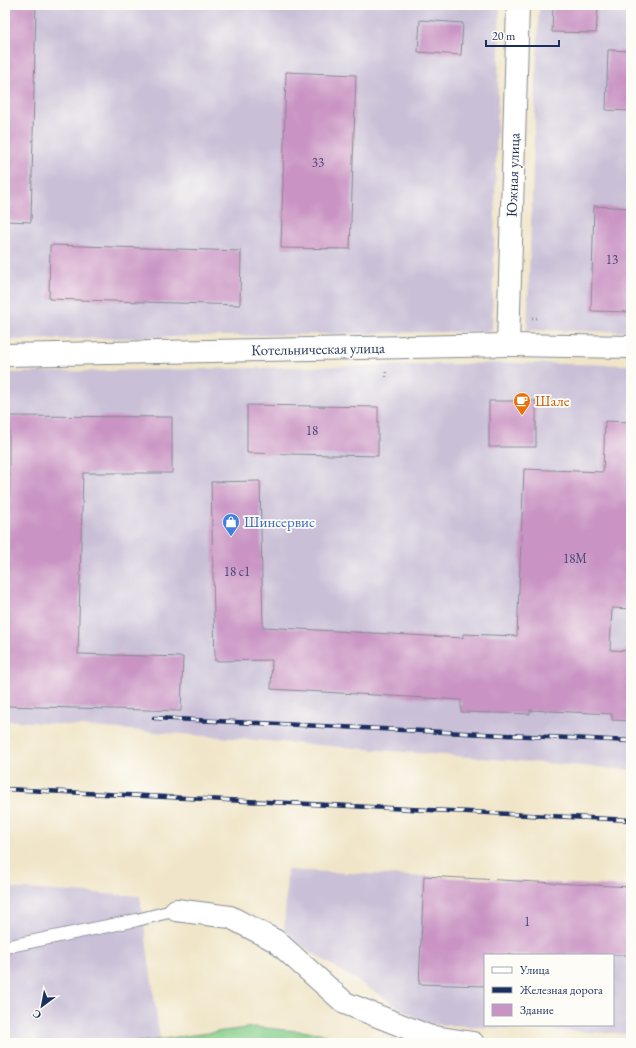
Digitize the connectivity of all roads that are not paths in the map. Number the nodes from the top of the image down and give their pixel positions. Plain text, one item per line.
1 (518, 5) edge
2 (508, 345) junction
3 (631, 347) edge
4 (5, 355) edge
5 (176, 910) joint
6 (5, 947) edge
7 (473, 1043) edge

1 - 2 street, Южная улица
2 - 3 street, Котельническая улица
2 - 4 street, Котельническая улица
5 - 6 lane
5 - 7 street

